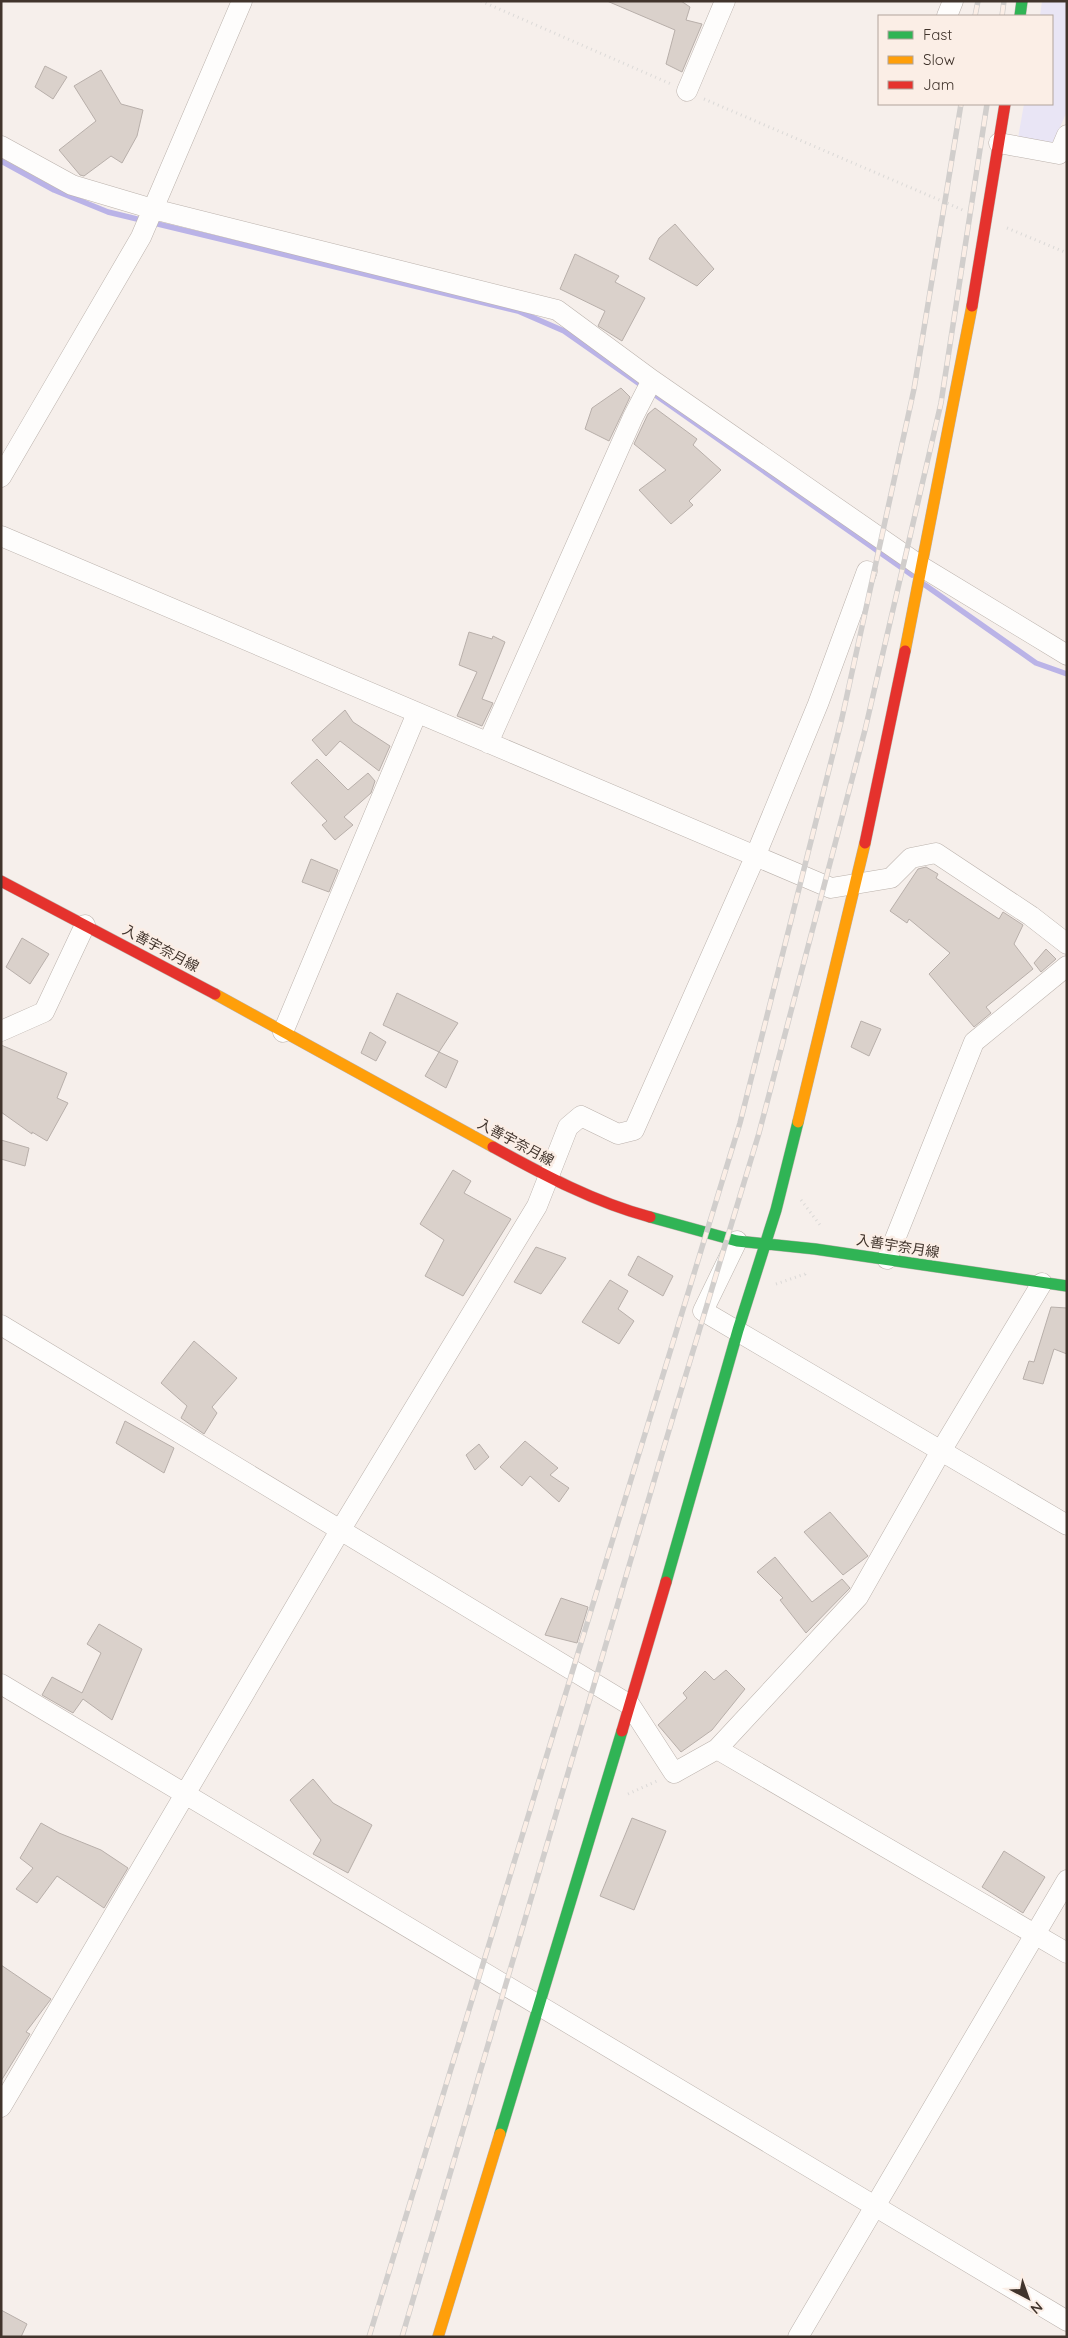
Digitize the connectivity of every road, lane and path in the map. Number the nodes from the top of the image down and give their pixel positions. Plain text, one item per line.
1 (242, 1) edge
2 (481, 1) edge
3 (725, 1) edge
4 (953, 1) edge
5 (1022, 1) edge
6 (947, 15) edge
7 (1020, 15) edge
8 (687, 91) junction
9 (1005, 105) edge
10 (1067, 135) edge
11 (999, 143) junction
12 (1, 146) edge
13 (153, 209) junction
14 (972, 214) dead end
15 (998, 224) dead end
16 (1067, 253) edge
17 (652, 380) junction
18 (1, 477) edge
19 (1, 536) edge
20 (922, 568) junction
21 (867, 571) dead end
22 (1067, 655) edge
23 (417, 713) junction
24 (488, 743) junction
25 (755, 857) junction
26 (1, 881) edge
27 (857, 883) junction
28 (85, 925) junction
29 (1067, 944) edge
30 (1067, 966) edge
31 (1, 1031) edge
32 (284, 1032) junction
33 (548, 1177) junction
34 (737, 1241) junction
35 (766, 1244) junction
36 (886, 1260) junction
37 (1042, 1283) junction
38 (1067, 1286) edge
39 (1, 1325) edge
40 (738, 1330) junction
41 (941, 1451) junction
42 (1067, 1526) edge
43 (341, 1529) junction
44 (1, 1684) edge
45 (630, 1705) junction
46 (718, 1749) junction
47 (185, 1795) junction
48 (1067, 1880) edge
49 (1035, 1934) junction
50 (1067, 1953) edge
51 (540, 2005) junction
52 (1, 2107) edge
53 (876, 2205) junction
54 (1067, 2321) edge
55 (438, 2337) edge
56 (798, 2337) edge

1 - 13 street
2 - 8 path
3 - 8 street
4 - 6 street
5 - 7 street
8 - 14 path
9 - 11 street
10 - 11 street
11 - 20 street
12 - 13 street
13 - 17 street
13 - 18 street
15 - 16 path
17 - 20 street
17 - 24 street
19 - 23 street
20 - 22 street
20 - 27 street
21 - 25 street
23 - 24 street
23 - 32 street
24 - 25 street
25 - 27 street
25 - 33 street
26 - 28 street, 入善宇奈月線
27 - 29 street
27 - 35 street
28 - 31 street
28 - 32 street, 入善宇奈月線
30 - 36 street
32 - 33 street, 入善宇奈月線
33 - 34 street, 入善宇奈月線
33 - 43 street
34 - 35 street, 入善宇奈月線
34 - 40 street
35 - 36 street, 入善宇奈月線
35 - 40 street
36 - 37 street, 入善宇奈月線
37 - 38 street, 入善宇奈月線
37 - 41 street
39 - 43 street
40 - 41 street
40 - 45 street
41 - 42 street
41 - 46 street
43 - 45 street
43 - 47 street
44 - 47 street
45 - 46 street
45 - 51 street
46 - 49 street
47 - 51 street
47 - 52 street
48 - 49 street
49 - 50 street
49 - 53 street
51 - 53 street
51 - 55 street
53 - 54 street
53 - 56 street

